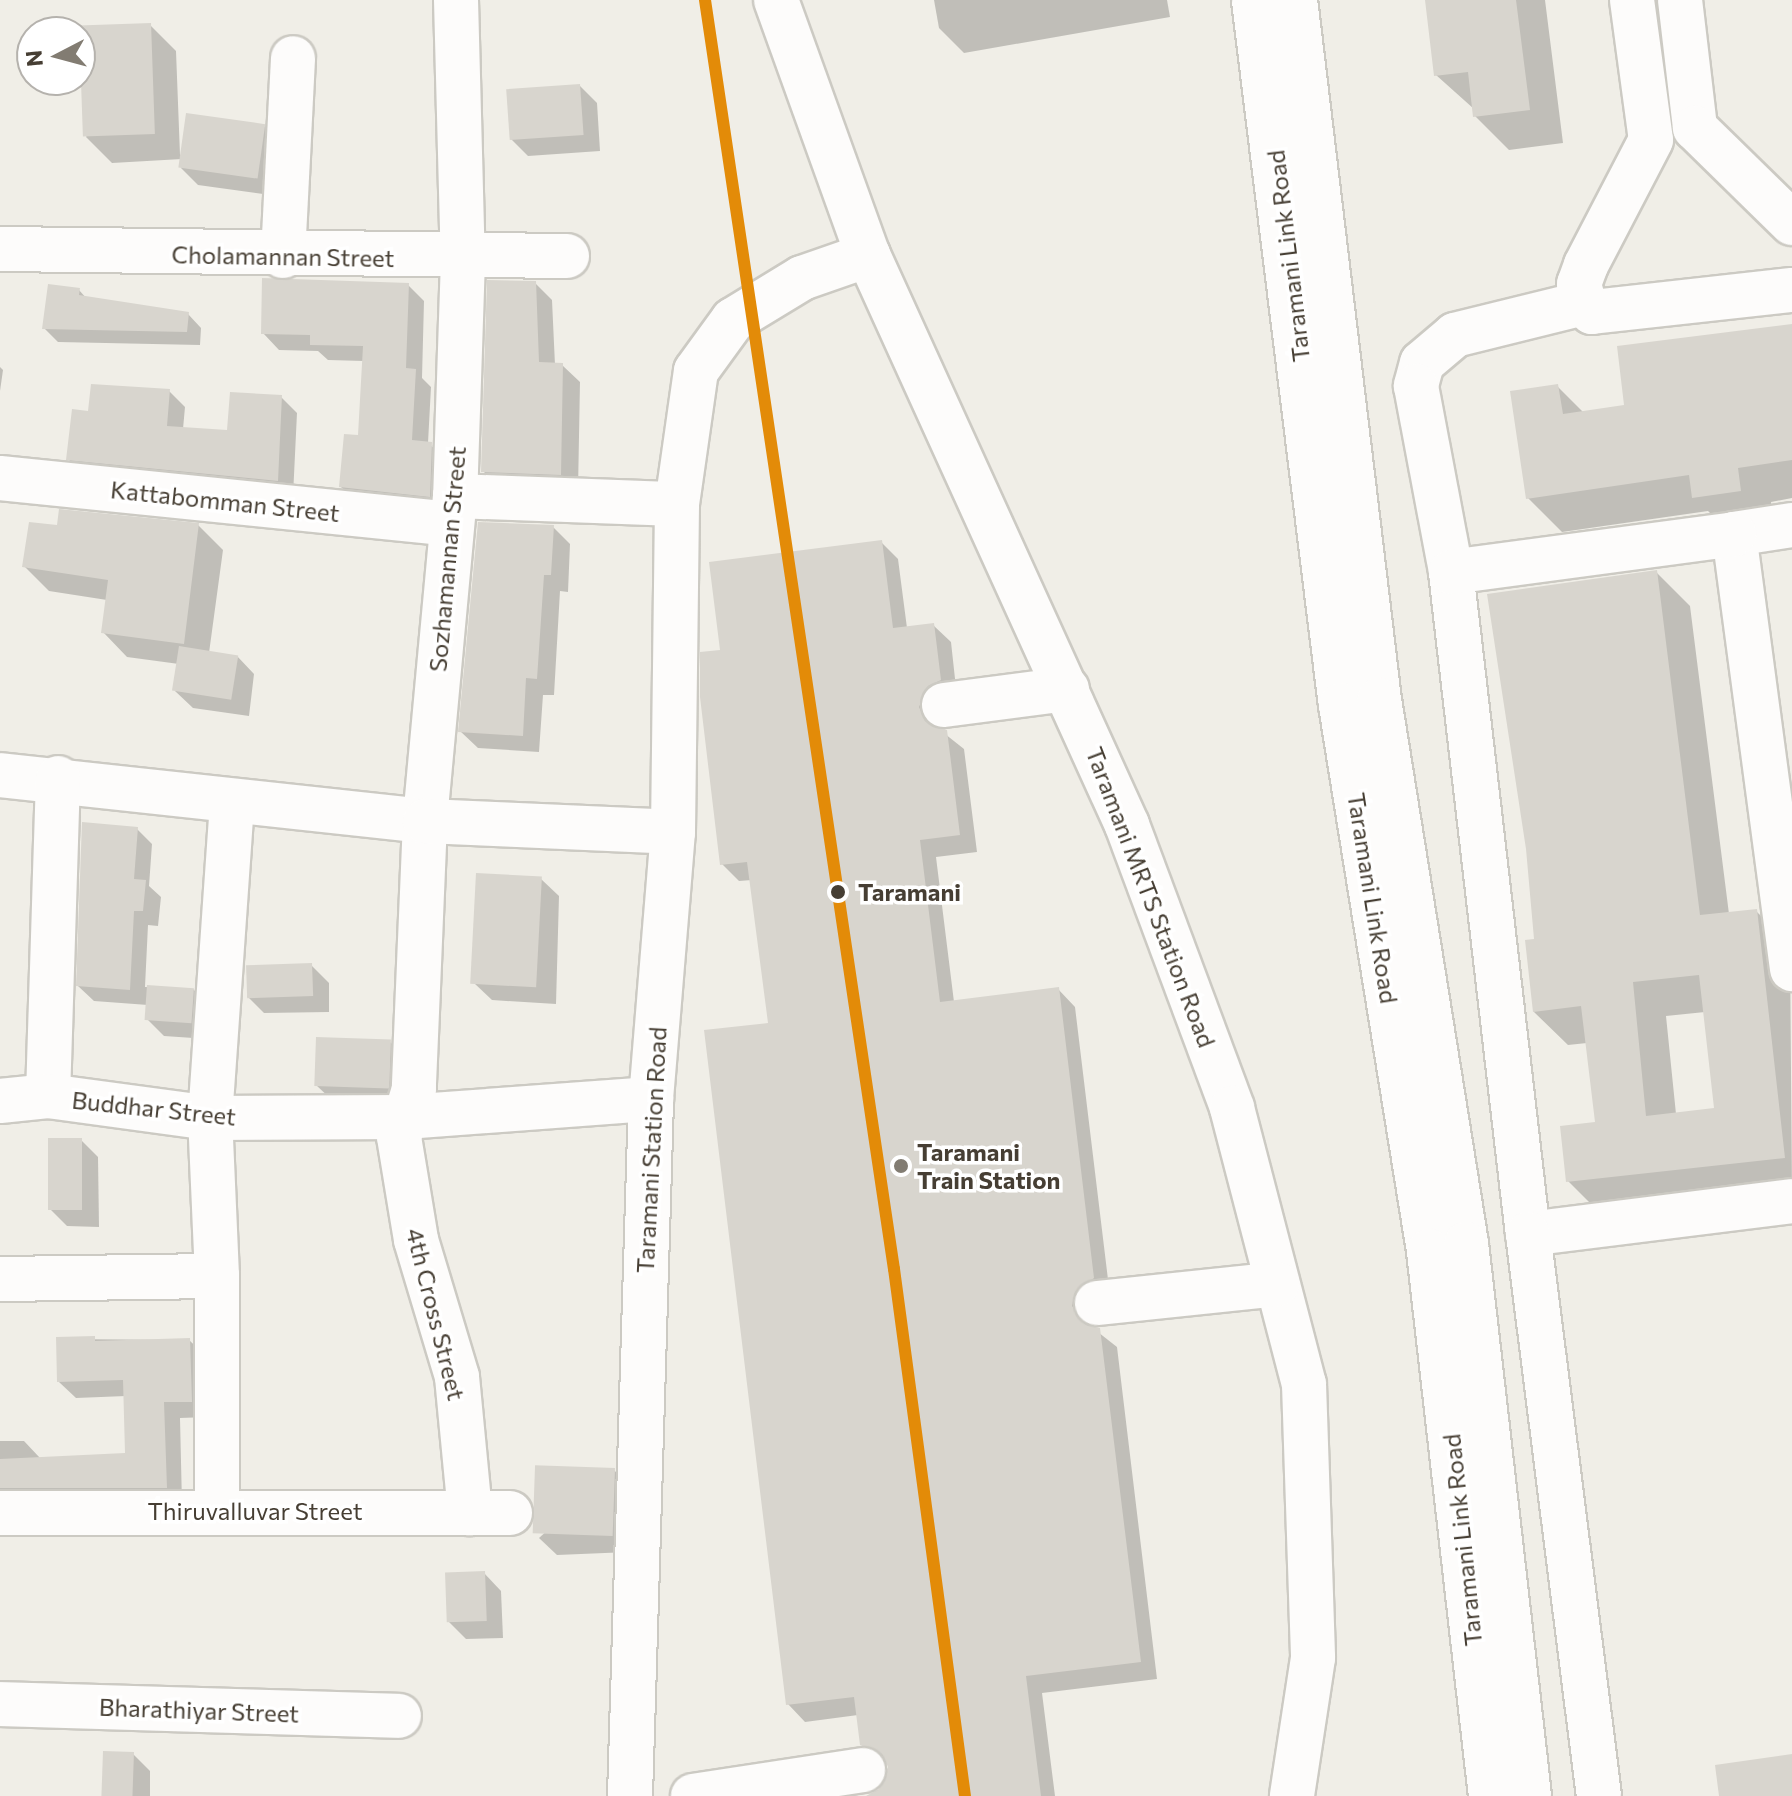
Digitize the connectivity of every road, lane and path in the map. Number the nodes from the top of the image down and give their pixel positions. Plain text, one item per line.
1 (456, 0) edge
2 (776, 0) edge
3 (1254, 0) edge
4 (1295, 0) edge
5 (1632, 0) edge
6 (1680, 0) edge
7 (293, 58) dead end
8 (1792, 223) edge
9 (0, 249) edge
10 (868, 255) junction
11 (283, 256) junction
12 (567, 256) dead end
13 (463, 259) junction
14 (1792, 290) edge
15 (1584, 303) junction
16 (0, 478) edge
17 (677, 504) junction
18 (453, 510) junction
19 (1792, 525) edge
20 (1734, 534) junction
21 (1451, 572) junction
22 (1067, 689) junction
23 (944, 705) dead end
24 (0, 775) edge
25 (58, 778) junction
26 (232, 804) junction
27 (425, 821) junction
28 (673, 832) junction
29 (1792, 969) edge
30 (48, 1096) junction
31 (651, 1099) junction
32 (0, 1101) edge
33 (405, 1117) junction
34 (210, 1118) junction
35 (1792, 1201) edge
36 (1528, 1234) junction
37 (217, 1276) junction
38 (0, 1279) edge
39 (1277, 1284) junction
40 (1097, 1303) dead end
41 (217, 1510) junction
42 (0, 1513) edge
43 (490, 1513) joint
44 (0, 1704) edge
45 (399, 1716) dead end
46 (863, 1770) dead end
47 (630, 1796) edge
48 (693, 1796) edge
49 (1292, 1796) edge
50 (1491, 1796) edge
51 (1529, 1796) edge
52 (1599, 1796) edge

1 - 13 street, Sozhamannan Street
2 - 10 street, Taramani MRTS Station Road
3 - 50 street, Taramani Link Road
4 - 51 street, Taramani Link Road
5 - 15 street
6 - 8 street
7 - 11 street
9 - 11 street, Cholamannan Street
10 - 17 street, Taramani Station Road
10 - 22 street, Taramani MRTS Station Road
11 - 13 street, Cholamannan Street
12 - 13 street, Cholamannan Street
13 - 18 street, Sozhamannan Street
14 - 15 street
15 - 21 street
16 - 18 street, Kattabomman Street
17 - 18 street, Kattabomman Street
17 - 28 street, Taramani Station Road
18 - 27 street, Sozhamannan Street
19 - 20 street
20 - 21 street
20 - 29 street
21 - 36 street
22 - 23 street
22 - 39 street, Taramani MRTS Station Road
24 - 25 street
25 - 26 street
25 - 30 street
26 - 27 street
26 - 34 street
27 - 28 street
27 - 33 street, Sozhamannan Street
28 - 31 street, Taramani Station Road
30 - 32 street, Buddhar Street
30 - 34 street, Buddhar Street
31 - 33 street, Buddhar Street
31 - 47 street, Taramani Station Road
33 - 34 street, Buddhar Street
33 - 43 street, 4th Cross Street
34 - 37 street
35 - 36 street
36 - 52 street
37 - 38 street
37 - 41 street
39 - 40 street
39 - 49 street, Taramani MRTS Station Road
41 - 42 street, Thiruvalluvar Street
41 - 43 street, Thiruvalluvar Street
44 - 45 street, Bharathiyar Street
46 - 48 street

